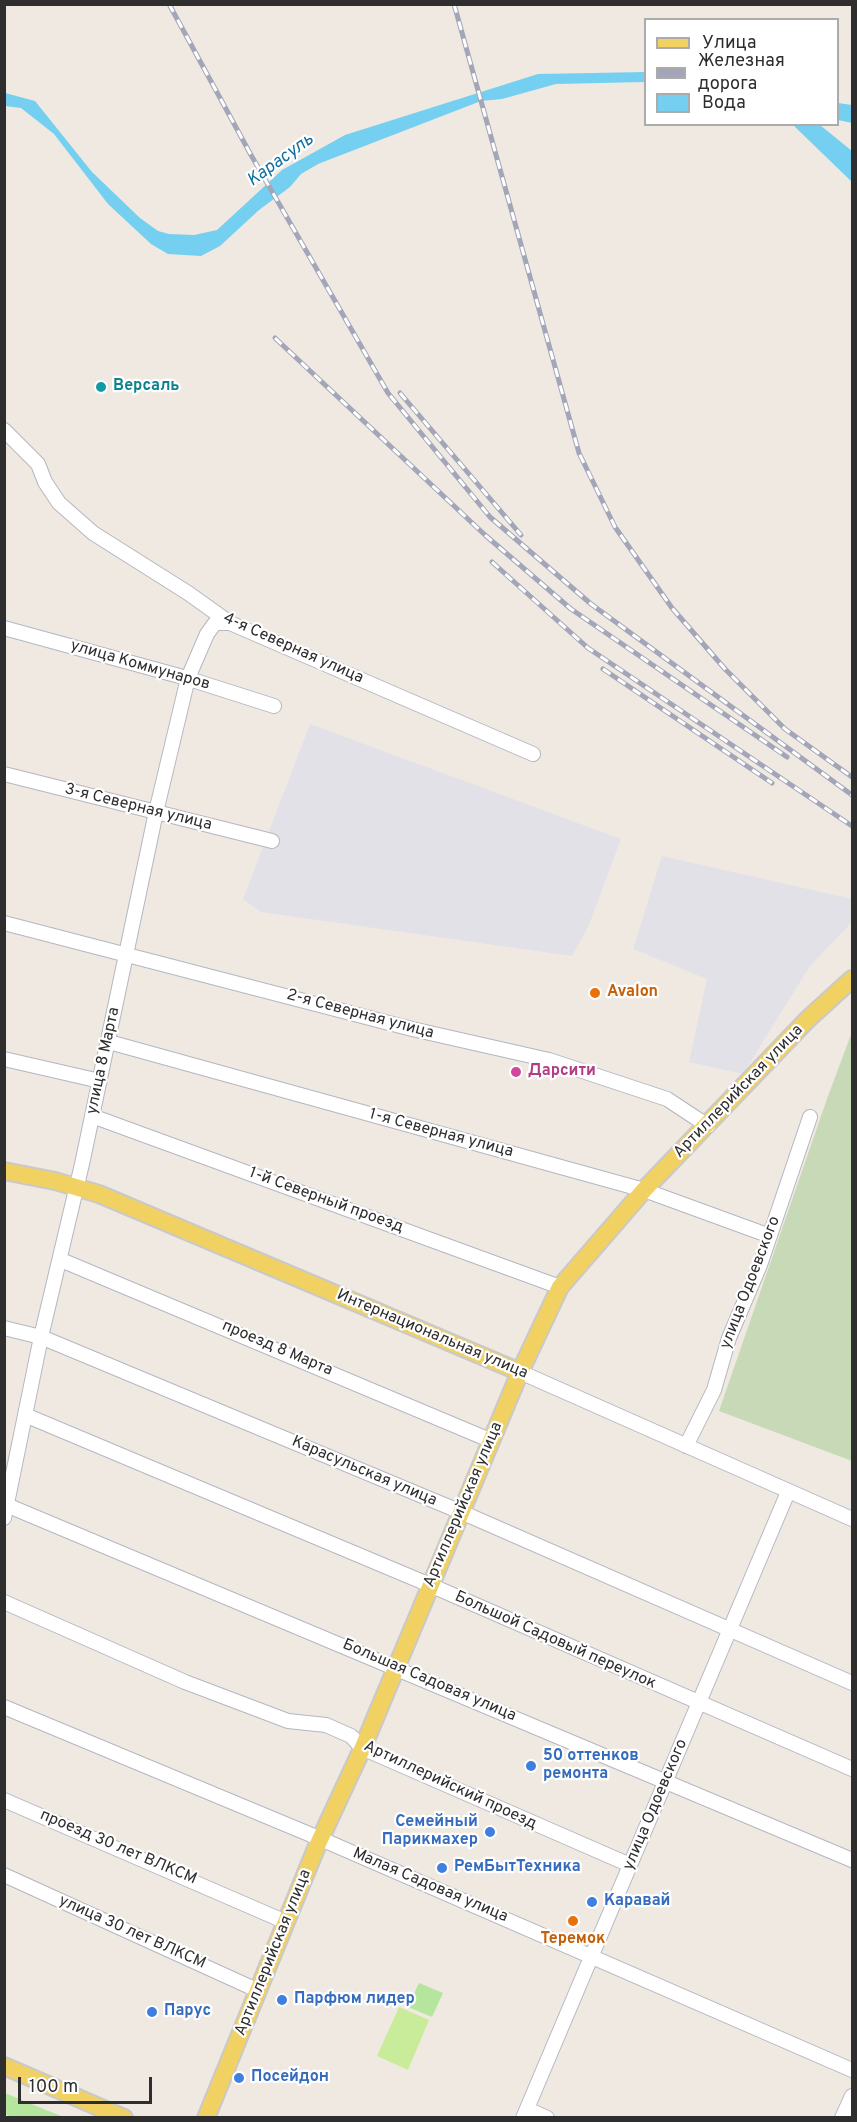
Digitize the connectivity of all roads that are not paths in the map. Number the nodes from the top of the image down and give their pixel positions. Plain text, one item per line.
1 (4, 430) edge
2 (213, 617) junction
3 (5, 630) edge
4 (188, 678) junction
5 (274, 706) dead end
6 (533, 754) dead end
7 (4, 774) edge
8 (156, 812) junction
9 (272, 841) dead end
10 (4, 923) edge
11 (127, 953) junction
12 (852, 979) edge
13 (109, 1042) junction
14 (4, 1059) edge
15 (100, 1081) junction
16 (92, 1116) junction
17 (810, 1117) dead end
18 (708, 1126) junction
19 (4, 1171) edge
20 (77, 1187) junction
21 (644, 1190) junction
22 (770, 1236) junction
23 (61, 1260) junction
24 (560, 1287) junction
25 (4, 1328) edge
26 (41, 1337) junction
27 (520, 1372) junction
28 (25, 1415) junction
29 (492, 1441) junction
30 (686, 1446) junction
31 (788, 1492) junction
32 (6, 1504) edge
33 (461, 1512) junction
34 (4, 1518) edge
35 (852, 1519) edge
36 (430, 1585) junction
37 (4, 1602) edge
38 (731, 1632) junction
39 (396, 1667) junction
40 (852, 1683) edge
41 (699, 1704) junction
42 (4, 1707) edge
43 (362, 1748) junction
44 (852, 1769) edge
45 (666, 1781) junction
46 (4, 1800) edge
47 (321, 1839) junction
48 (852, 1860) edge
49 (630, 1865) junction
50 (4, 1875) edge
51 (286, 1922) junction
52 (592, 1955) junction
53 (259, 1991) junction
54 (4, 2066) edge
55 (852, 2070) edge
56 (852, 2096) edge
57 (525, 2113) edge
58 (124, 2118) edge
59 (206, 2118) edge
60 (547, 2118) edge
61 (842, 2118) edge

1 - 2 street, 4-я Северная улица
2 - 4 street, улица 8 Марта
2 - 6 street, 4-я Северная улица
3 - 4 street, улица Коммунаров
4 - 5 street, улица Коммунаров
4 - 8 street, улица 8 Марта
7 - 8 street, 3-я Северная улица
8 - 9 street, 3-я Северная улица
8 - 11 street, улица 8 Марта
10 - 11 street, 2-я Северная улица
11 - 13 street, улица 8 Марта
11 - 18 street, 2-я Северная улица
12 - 18 main road, Артиллерийская улица
13 - 15 street, улица 8 Марта
13 - 21 street, 1-я Северная улица
14 - 15 street
15 - 16 street, улица 8 Марта
16 - 20 street, улица 8 Марта
16 - 24 street, 1-й Северный проезд
17 - 22 street, улица Одоевского
18 - 21 main road, Артиллерийская улица
19 - 20 main road, Интернациональная улица
20 - 23 street, улица 8 Марта
20 - 27 main road, Интернациональная улица
21 - 22 street, 1-я Северная улица
21 - 24 main road, Артиллерийская улица
22 - 30 street, улица Одоевского
23 - 26 street, улица 8 Марта
23 - 29 street, проезд 8 Марта
24 - 27 main road, Артиллерийская улица
25 - 26 street, Карасульская улица
26 - 28 street, улица 8 Марта
26 - 33 street, Карасульская улица
27 - 29 main road, Артиллерийская улица
27 - 30 street, Интернациональная улица
28 - 32 street, улица 8 Марта
28 - 36 street, Большой Садовый переулок
29 - 33 main road, Артиллерийская улица
30 - 31 street, Интернациональная улица
31 - 35 street, Интернациональная улица
31 - 38 street, улица Одоевского
32 - 34 street, улица 8 Марта
32 - 39 street, Большая Садовая улица
33 - 36 main road, Артиллерийская улица
33 - 38 street, Карасульская улица
36 - 39 main road, Артиллерийская улица
36 - 41 street, Большой Садовый переулок
37 - 43 street, Артиллерийский проезд
38 - 40 street, Карасульская улица
38 - 41 street, улица Одоевского
39 - 43 main road, Артиллерийская улица
39 - 45 street, Большая Садовая улица
41 - 44 street, Большой Садовый переулок
41 - 45 street, улица Одоевского
42 - 47 street, Малая Садовая улица
43 - 47 main road, Артиллерийская улица
43 - 49 street, Артиллерийский проезд
45 - 48 street, Большая Садовая улица
45 - 49 street, улица Одоевского
46 - 51 street, проезд 30 лет ВЛКСМ
47 - 51 main road, Артиллерийская улица
47 - 52 street, Малая Садовая улица
49 - 52 street, улица Одоевского
50 - 53 street, улица 30 лет ВЛКСМ
51 - 53 main road, Артиллерийская улица
52 - 55 street, Малая Садовая улица
52 - 57 street, улица Одоевского
53 - 59 main road, Артиллерийская улица
54 - 58 main road
56 - 61 street
57 - 60 street

